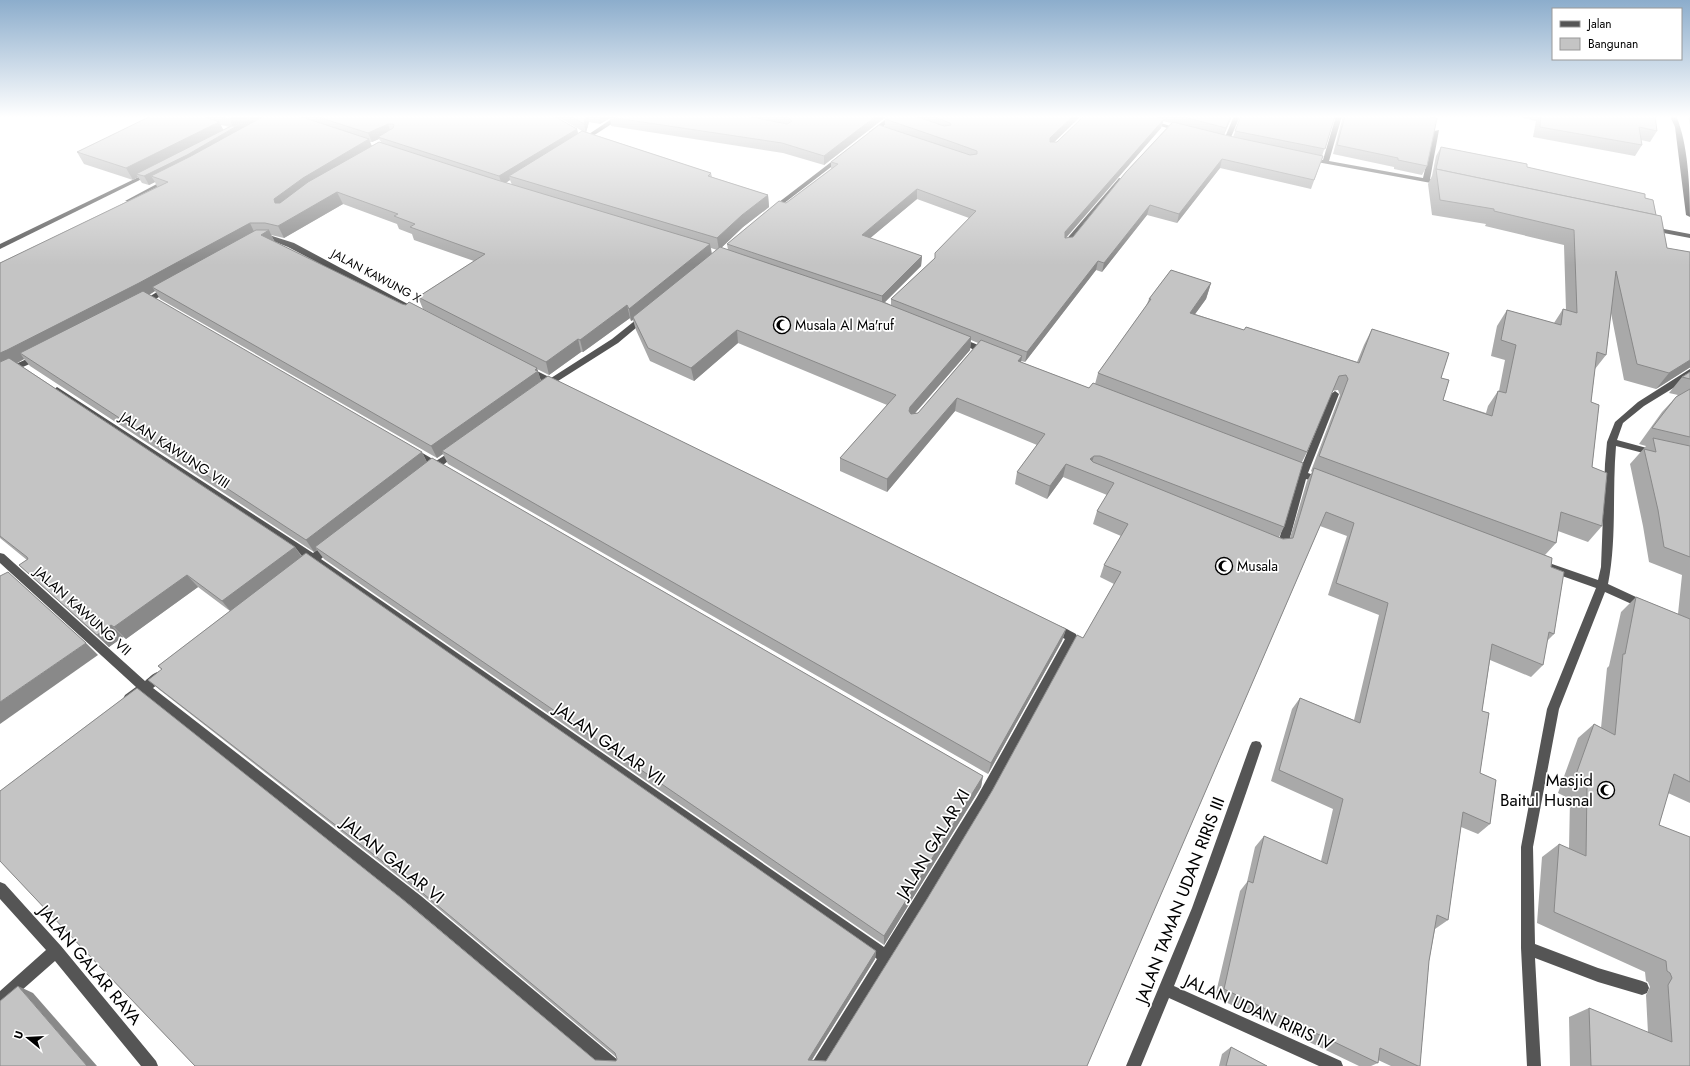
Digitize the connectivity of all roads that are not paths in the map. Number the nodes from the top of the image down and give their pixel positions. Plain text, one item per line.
1 (830, 166) edge
2 (1341, 166) edge
3 (1429, 166) edge
4 (1684, 166) edge
5 (155, 172) edge
6 (1126, 173) edge
7 (176, 176) edge
8 (1426, 180) junction
9 (1449, 185) edge
10 (120, 190) junction
11 (1688, 193) edge
12 (138, 196) junction
13 (124, 203) edge
14 (1690, 215) edge
15 (765, 216) edge
16 (1645, 226) edge
17 (1690, 236) edge
18 (255, 241) edge
19 (1067, 244) edge
20 (0, 247) edge
21 (178, 284) edge
22 (130, 309) edge
23 (650, 313) edge
24 (425, 315) edge
25 (948, 336) edge
26 (48, 352) edge
27 (997, 356) edge
28 (523, 367) edge
29 (1690, 372) edge
30 (0, 374) edge
31 (552, 382) junction
32 (47, 383) edge
33 (566, 389) edge
34 (539, 391) edge
35 (1335, 394) edge
36 (1612, 442) junction
37 (403, 445) edge
38 (462, 447) edge
39 (1662, 454) edge
40 (437, 465) junction
41 (1281, 466) edge
42 (451, 473) edge
43 (425, 474) edge
44 (1303, 474) junction
45 (1333, 486) edge
46 (339, 540) edge
47 (1267, 542) edge
48 (0, 557) edge
49 (314, 558) junction
50 (1545, 566) edge
51 (296, 573) edge
52 (1602, 586) junction
53 (1656, 612) edge
54 (1043, 623) edge
55 (170, 668) edge
56 (145, 688) junction
57 (120, 706) edge
58 (1256, 746) dead end
59 (0, 889) edge
60 (1528, 948) junction
61 (56, 951) junction
62 (886, 956) junction
63 (1642, 988) dead end
64 (1167, 990) junction
65 (0, 1000) edge
66 (151, 1066) edge
67 (614, 1066) edge
68 (817, 1066) edge
69 (1133, 1066) edge
70 (1336, 1066) edge
71 (1534, 1066) edge

1 - 15 street
2 - 8 street
3 - 8 street
4 - 11 street
5 - 10 street
6 - 19 street
7 - 12 street
8 - 9 street
10 - 12 street
10 - 20 street
11 - 14 street
12 - 13 street
16 - 17 street
18 - 24 street, JALAN KAWUNG X
21 - 22 street
23 - 31 street
25 - 27 street
26 - 30 street
28 - 31 street
29 - 36 street
31 - 33 street
31 - 34 street
32 - 49 street, JALAN KAWUNG VIII
35 - 44 street
36 - 39 street
36 - 52 street
37 - 40 street
38 - 40 street
40 - 42 street
40 - 43 street
41 - 44 street
44 - 45 street
44 - 47 street
46 - 49 street
48 - 56 street, JALAN KAWUNG VII
49 - 51 street
49 - 62 street, JALAN GALAR VII
50 - 52 street
52 - 53 street
52 - 60 street
54 - 62 street, JALAN GALAR XI
55 - 56 street
56 - 57 street
56 - 67 street, JALAN GALAR VI
58 - 64 street, JALAN TAMAN UDAN RIRIS III
59 - 61 street, JALAN GALAR RAYA
60 - 63 street
60 - 71 street
61 - 65 street
61 - 66 street, JALAN GALAR RAYA
62 - 68 street, JALAN GALAR XI
64 - 69 street, JALAN TAMAN UDAN RIRIS III
64 - 70 street, JALAN UDAN RIRIS IV

